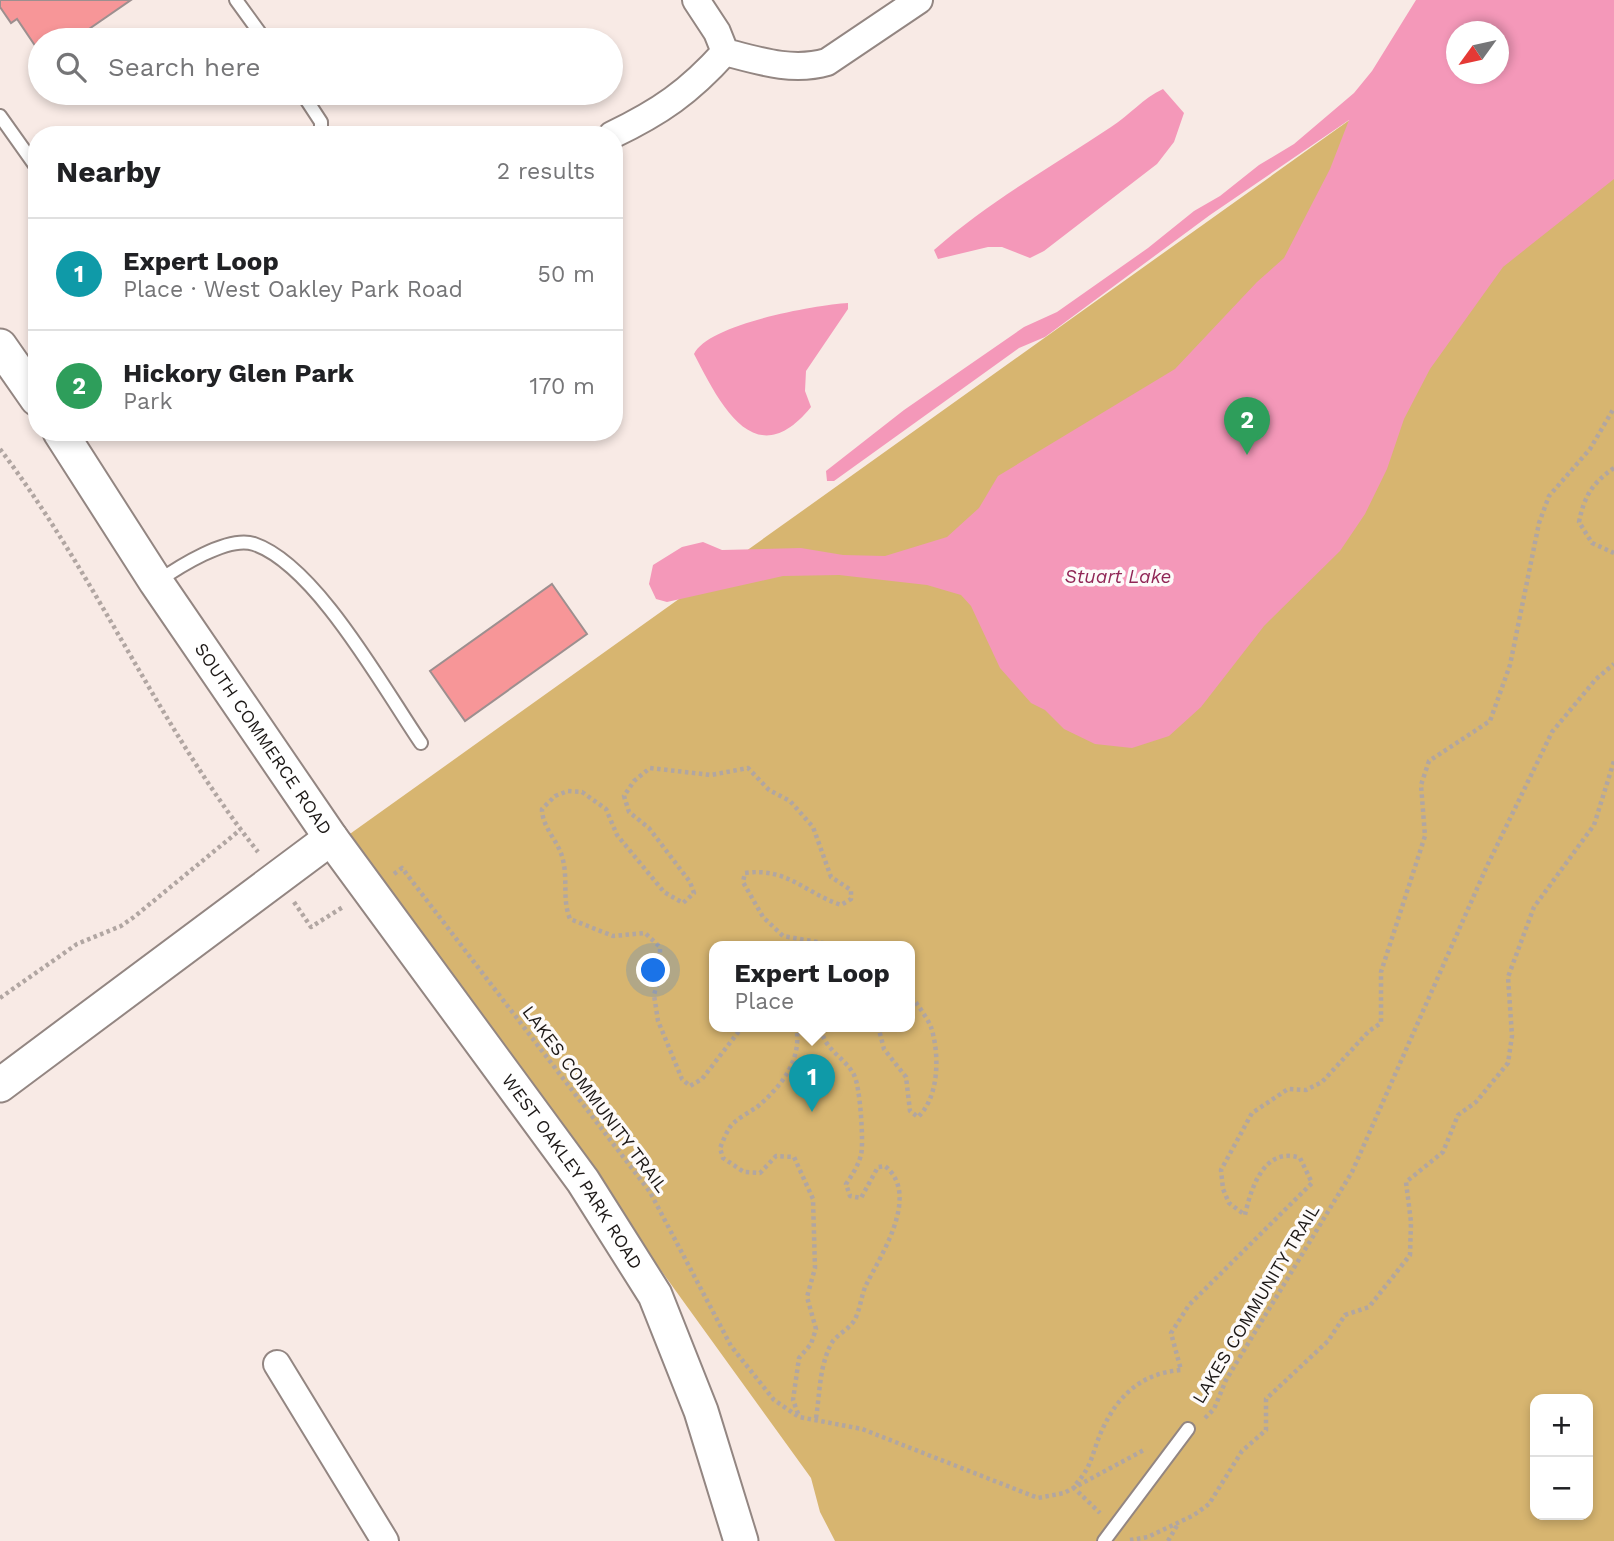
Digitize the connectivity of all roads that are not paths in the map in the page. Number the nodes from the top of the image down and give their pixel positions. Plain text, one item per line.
1 (236, 0) edge
2 (696, 0) edge
3 (919, 0) edge
4 (256, 28) edge
5 (721, 42) junction
6 (310, 105) edge
7 (0, 116) edge
8 (321, 126) edge
9 (623, 130) edge
10 (28, 155) edge
11 (0, 346) edge
12 (28, 386) edge
13 (66, 441) edge
14 (156, 582) junction
15 (421, 743) dead end
16 (331, 838) junction
17 (0, 1084) edge
18 (277, 1364) dead end
19 (1188, 1429) road end
20 (385, 1541) edge
21 (741, 1541) edge
22 (1104, 1541) edge

1 - 4 lane
2 - 5 street
3 - 5 street
5 - 9 street
6 - 8 lane
7 - 10 lane
11 - 12 street
13 - 14 street, SOUTH COMMERCE ROAD
14 - 15 lane
14 - 16 street, SOUTH COMMERCE ROAD
16 - 17 street, SOUTH COMMERCE ROAD
16 - 21 street, WEST OAKLEY PARK ROAD
18 - 20 street
19 - 22 lane

